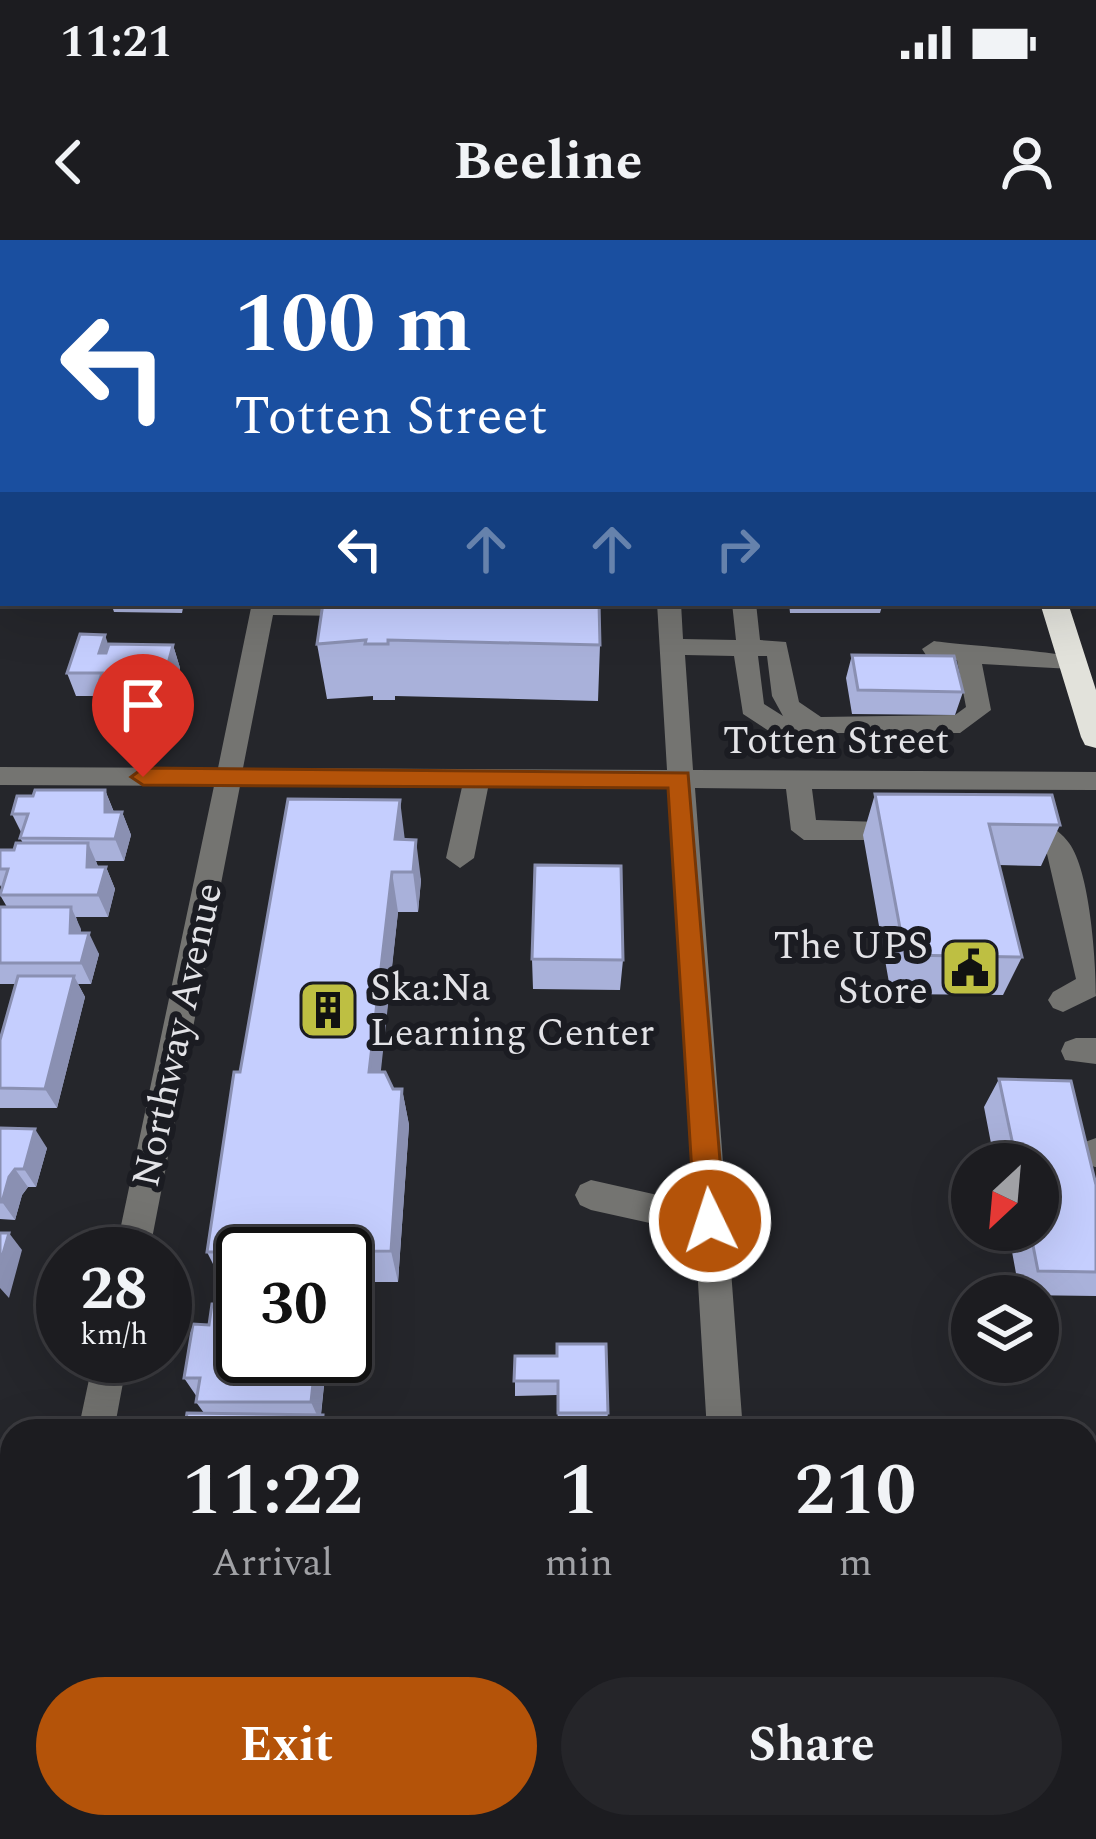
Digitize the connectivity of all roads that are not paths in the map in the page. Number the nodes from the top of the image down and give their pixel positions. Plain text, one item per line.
1 (264, 606) edge
2 (291, 606) edge
3 (669, 606) edge
4 (744, 606) edge
5 (1055, 606) edge
6 (346, 608) edge
7 (671, 647) junction
8 (747, 648) junction
9 (934, 650) edge
10 (968, 655) junction
11 (1072, 662) junction
12 (818, 726) junction
13 (1096, 737) edge
14 (0, 776) edge
15 (229, 777) junction
16 (477, 778) junction
17 (679, 779) junction
18 (798, 780) junction
19 (1096, 781) edge
20 (943, 830) edge
21 (990, 830) edge
22 (460, 859) dead end
23 (1064, 1000) dead end
24 (591, 1195) dead end
25 (710, 1221) junction
26 (137, 1227) edge
27 (106, 1383) edge
28 (98, 1419) edge
29 (723, 1419) edge

1 - 15 street, Northway Avenue
2 - 6 street
3 - 7 street
4 - 8 street
5 - 11 highway
7 - 8 street
7 - 17 street
8 - 12 street
8 - 12 street
9 - 10 street
10 - 11 street
10 - 12 street
11 - 13 highway
14 - 15 street, Totten Street
15 - 16 street, Totten Street
15 - 26 street, Northway Avenue
16 - 17 street, Totten Street
16 - 22 street
17 - 18 street, Totten Street
17 - 25 street
18 - 19 street, Totten Street
18 - 20 street
21 - 23 street
24 - 25 street
25 - 29 street
27 - 28 street

